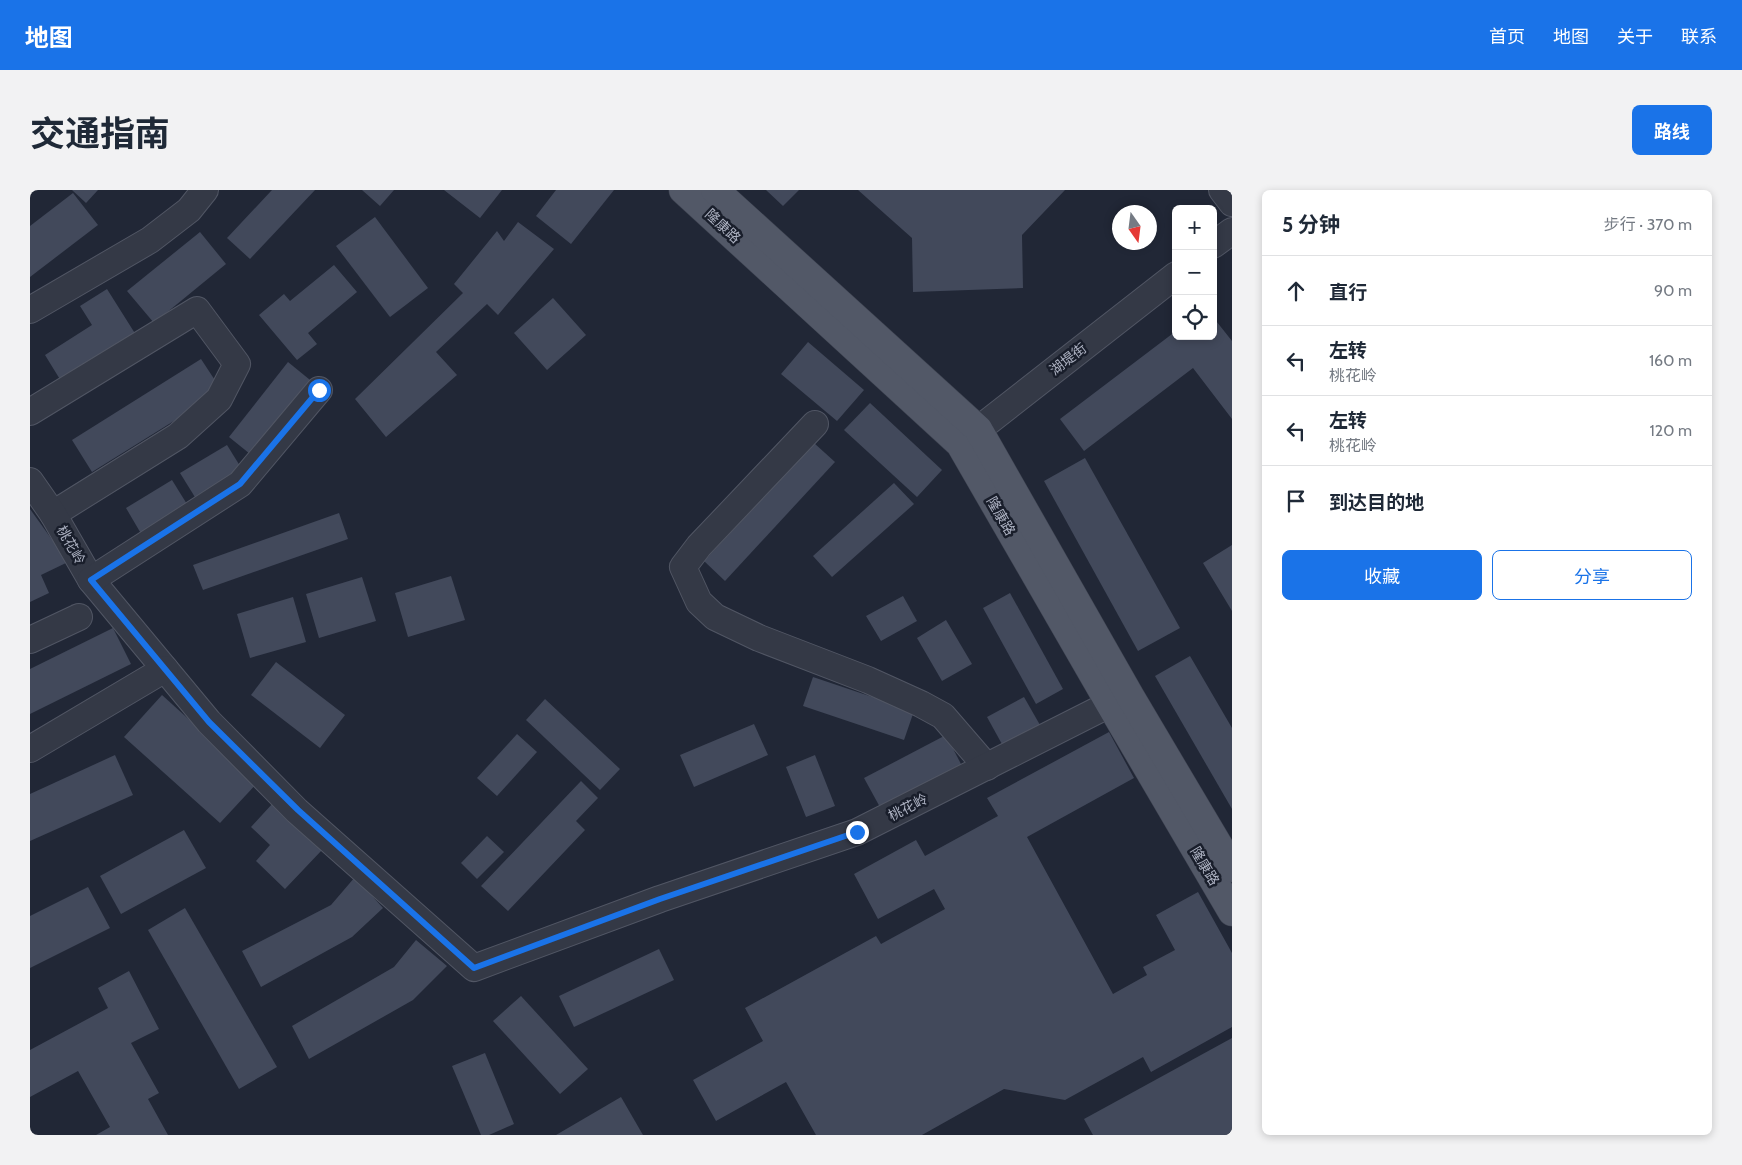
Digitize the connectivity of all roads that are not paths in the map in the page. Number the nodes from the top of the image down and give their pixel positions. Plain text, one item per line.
1 (205, 190) edge
2 (683, 190) edge
3 (715, 190) edge
4 (1222, 190) edge
5 (1232, 203) edge
6 (1232, 231) edge
7 (1217, 242) edge
8 (1172, 278) edge
9 (30, 310) edge
10 (319, 390) dead end
11 (30, 412) edge
12 (815, 424) dead end
13 (969, 436) junction
14 (30, 482) edge
15 (53, 514) junction
16 (91, 580) junction
17 (79, 617) dead end
18 (30, 640) edge
19 (165, 669) junction
20 (1110, 704) junction
21 (30, 749) edge
22 (987, 767) junction
23 (1232, 868) edge
24 (1232, 912) edge

1 - 9 street
2 - 13 main road, 隆康路
3 - 13 main road, 隆康路
4 - 5 street
6 - 7 street
8 - 13 street, 湖堤街
10 - 16 street
11 - 15 street
12 - 22 street
13 - 20 main road, 隆康路
13 - 23 main road, 隆康路
14 - 15 street, 桃花岭
15 - 16 street, 桃花岭
16 - 19 street, 桃花岭
17 - 18 street
19 - 21 street
19 - 22 street, 桃花岭
20 - 22 street, 桃花岭
20 - 24 main road, 隆康路

